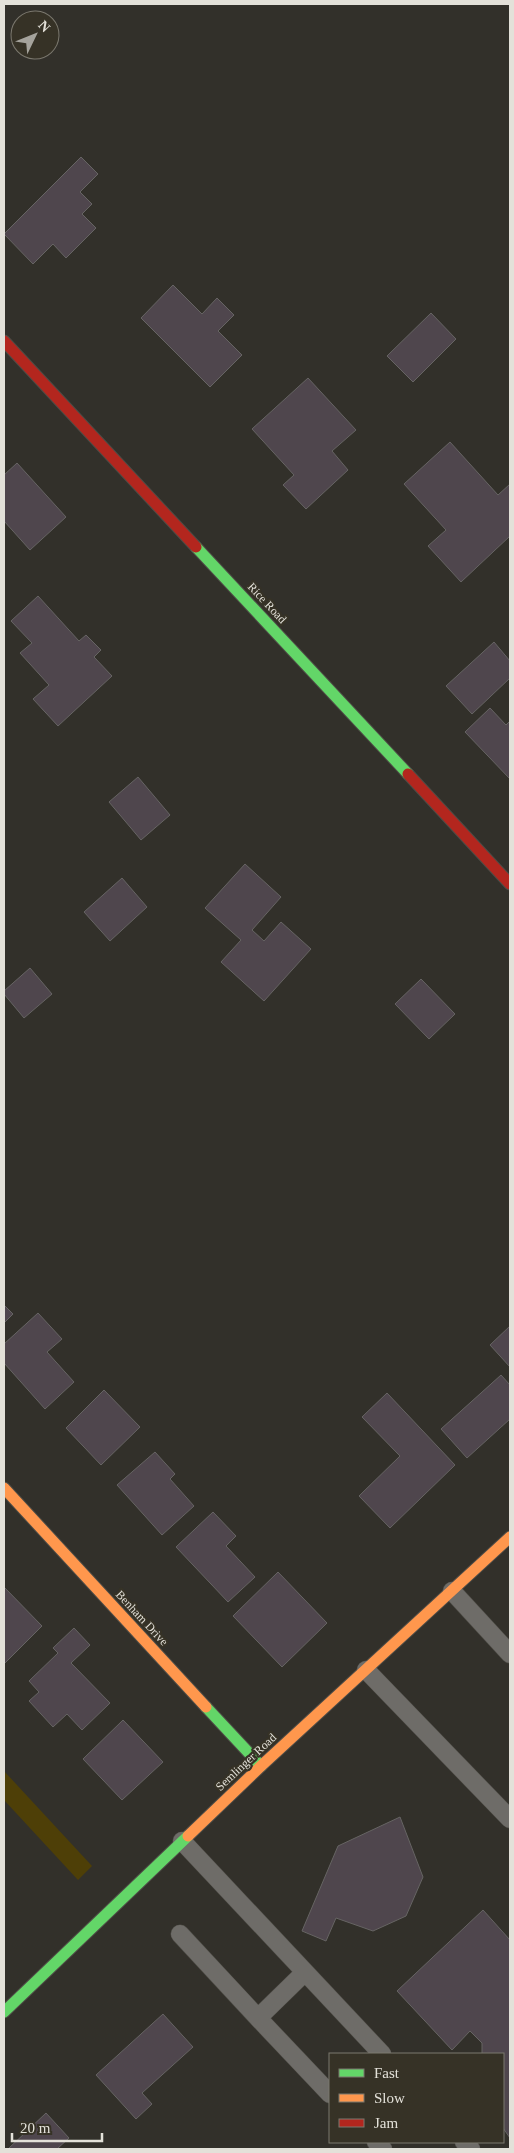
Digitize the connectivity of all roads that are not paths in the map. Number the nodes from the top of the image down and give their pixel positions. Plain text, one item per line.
1 (4, 341) edge
2 (510, 884) edge
3 (4, 1488) edge
4 (510, 1537) edge
5 (452, 1591) junction
6 (510, 1654) edge
7 (366, 1670) junction
8 (261, 1766) junction
9 (510, 1819) edge
10 (182, 1842) junction
11 (180, 1934) dead end
12 (305, 1972) junction
13 (4, 2012) edge
14 (258, 2018) junction
15 (381, 2053) edge
16 (329, 2093) edge

1 - 2 street, Rice Road
3 - 8 street, Benham Drive
4 - 5 street, Semlinger Road
5 - 6 lane
5 - 7 street, Semlinger Road
7 - 8 street, Semlinger Road
7 - 9 lane
8 - 10 street, Semlinger Road
10 - 12 lane
10 - 13 street, Semlinger Road
11 - 14 lane
12 - 14 lane
12 - 15 lane
14 - 16 lane

